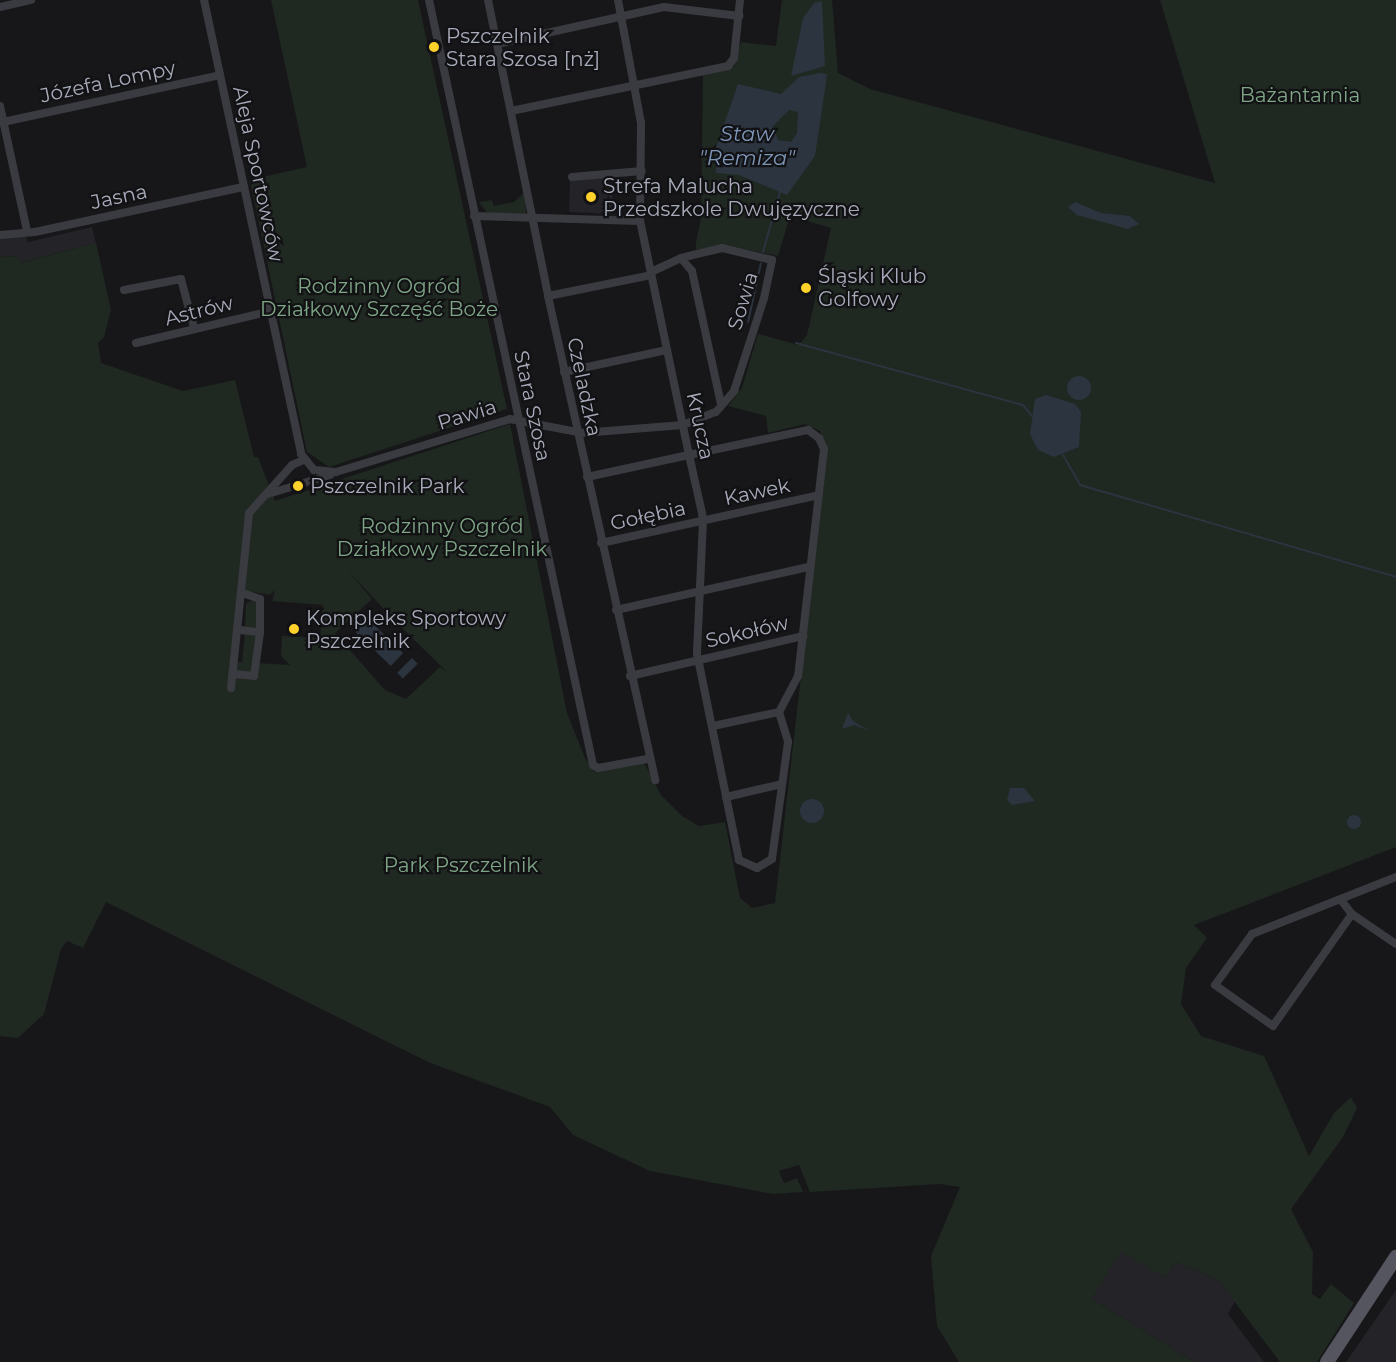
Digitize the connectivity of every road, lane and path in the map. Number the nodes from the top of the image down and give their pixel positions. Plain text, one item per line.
1 (31, 0) edge
2 (204, 0) edge
3 (429, 0) edge
4 (488, 0) edge
5 (618, 0) edge
6 (740, 0) edge
7 (0, 7) edge
8 (621, 16) junction
9 (739, 16) junction
10 (497, 44) junction
11 (220, 75) junction
12 (635, 84) junction
13 (0, 106) edge
14 (511, 111) junction
15 (3, 122) junction
16 (642, 171) junction
17 (572, 177) dead end
18 (244, 188) junction
19 (474, 216) junction
20 (532, 218) junction
21 (640, 221) junction
22 (27, 231) junction
23 (0, 235) edge
24 (681, 258) junction
25 (651, 273) junction
26 (124, 290) dead end
27 (548, 296) junction
28 (271, 311) junction
29 (194, 328) junction
30 (136, 343) dead end
31 (667, 350) junction
32 (564, 372) junction
33 (721, 404) junction
34 (518, 420) junction
35 (683, 425) junction
36 (577, 433) junction
37 (689, 455) junction
38 (306, 463) junction
39 (290, 472) junction
40 (336, 472) junction
41 (587, 477) junction
42 (302, 485) junction
43 (268, 494) junction
44 (819, 495) junction
45 (703, 521) junction
46 (601, 543) junction
47 (808, 567) junction
48 (700, 590) junction
49 (243, 593) junction
50 (616, 610) junction
51 (240, 630) junction
52 (260, 632) junction
53 (803, 636) junction
54 (699, 660) junction
55 (232, 674) junction
56 (630, 675) junction
57 (231, 688) dead end
58 (779, 712) junction
59 (713, 726) junction
60 (647, 759) junction
61 (655, 780) dead end
62 (782, 784) junction
63 (726, 796) junction
64 (1396, 877) edge
65 (1341, 900) junction
66 (1352, 914) junction
67 (1396, 945) edge
68 (1396, 1257) edge
69 (1327, 1362) edge

1 - 7 street
2 - 11 street, Aleja Sportowców
3 - 19 street, Stara Szosa
4 - 10 street, Czeladzka
5 - 8 street, Krucza
6 - 9 street
8 - 9 street
8 - 10 street
8 - 12 street, Krucza
9 - 12 street
10 - 14 street, Czeladzka
11 - 15 street, Józefa Lompy
11 - 18 street, Aleja Sportowców
12 - 14 street
12 - 16 street, Krucza
13 - 15 street
14 - 20 street, Czeladzka
15 - 22 street
16 - 17 street
16 - 21 street, Krucza
18 - 22 street, Jasna
18 - 28 street, Aleja Sportowców
19 - 20 street
19 - 34 street, Stara Szosa
20 - 21 street
20 - 27 street, Czeladzka
21 - 25 street, Krucza
22 - 23 street, Jasna
24 - 25 street, Sowia
24 - 33 street, Sowia
24 - 33 street, Sowia
25 - 27 street, Sowia
25 - 31 street, Krucza
26 - 29 street
27 - 32 street, Czeladzka
28 - 29 street, Astrów
28 - 38 street, Aleja Sportowców
29 - 30 street, Astrów
31 - 32 street
31 - 35 street, Krucza
32 - 36 street, Czeladzka
33 - 35 street, Sowia
34 - 36 street, Pawia
34 - 40 street, Pawia
34 - 60 street, Stara Szosa
35 - 36 street, Pawia
35 - 37 street, Krucza
36 - 41 street, Czeladzka
37 - 41 street
37 - 44 street
37 - 45 street, Krucza
38 - 39 street
38 - 40 street, Pawia
38 - 42 street
39 - 42 street
39 - 43 street
40 - 42 street
41 - 46 street, Czeladzka
42 - 43 street
43 - 49 street
44 - 45 street, Kawek
44 - 47 street
45 - 46 street, Gołębia
45 - 48 street, Krucza
46 - 50 street, Czeladzka
47 - 48 street
47 - 53 street
48 - 50 street
48 - 54 street, Krucza
49 - 51 street
49 - 52 street
50 - 56 street, Czeladzka
51 - 52 street
51 - 55 street
52 - 55 street
53 - 54 street, Sokołów
53 - 58 street
54 - 56 street, Sokołów
54 - 59 street, Krucza
55 - 57 street
56 - 60 street, Czeladzka
58 - 59 street
58 - 62 street
59 - 63 street, Krucza
60 - 61 street, Czeladzka
62 - 63 street
62 - 63 street, Krucza
64 - 65 street
65 - 66 street
65 - 66 street
66 - 67 street
68 - 69 main road

